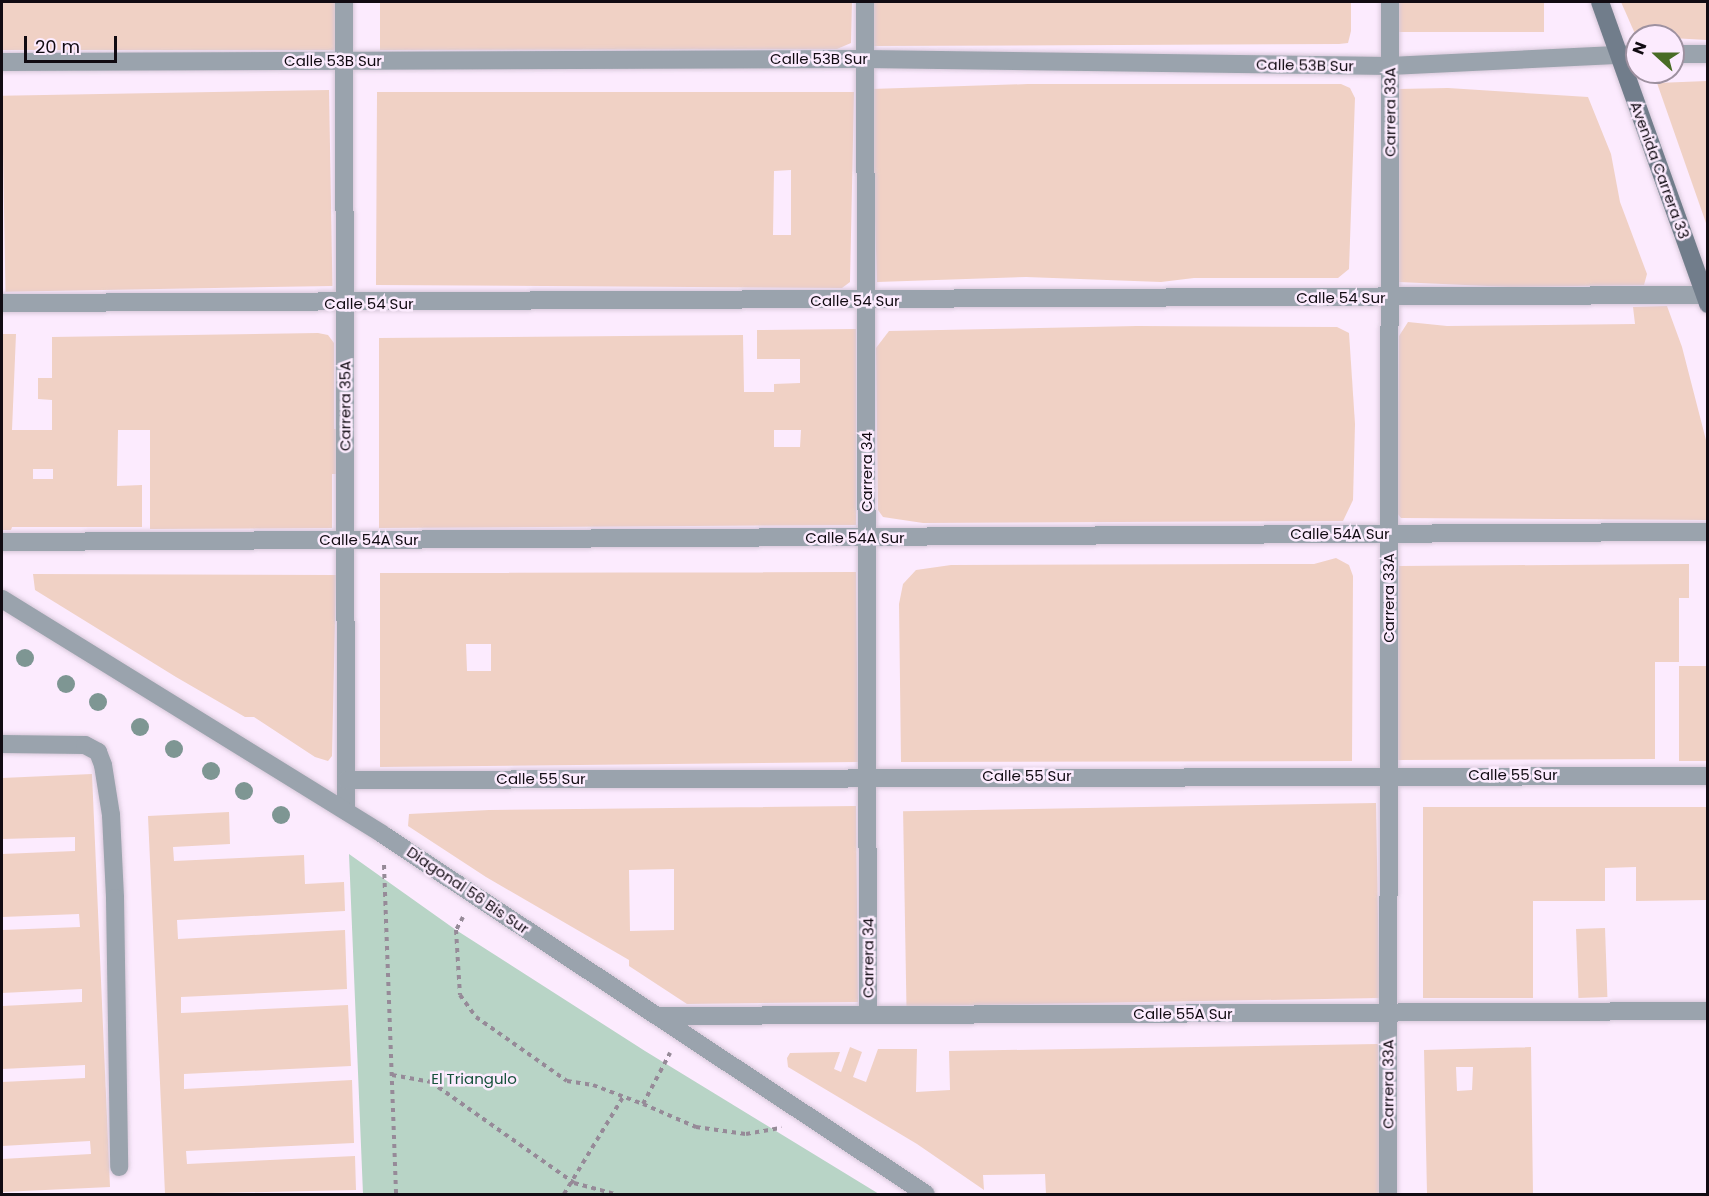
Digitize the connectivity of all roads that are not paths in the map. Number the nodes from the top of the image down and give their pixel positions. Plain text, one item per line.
1 (344, 2) edge
2 (865, 2) edge
3 (1390, 2) edge
4 (1600, 2) edge
5 (1625, 49) edge
6 (1685, 54) edge
7 (1707, 54) edge
8 (1625, 55) edge
9 (865, 58) junction
10 (344, 61) junction
11 (2, 62) edge
12 (1390, 66) junction
13 (1637, 84) edge
14 (1389, 298) junction
15 (1706, 298) edge
16 (866, 301) junction
17 (2, 303) edge
18 (345, 304) junction
19 (1707, 532) edge
20 (1389, 534) junction
21 (867, 537) junction
22 (346, 540) junction
23 (2, 542) edge
24 (2, 599) edge
25 (2, 744) edge
26 (1389, 774) junction
27 (1707, 776) edge
28 (867, 777) junction
29 (346, 780) junction
30 (346, 812) junction
31 (1707, 1011) edge
32 (1389, 1013) junction
33 (868, 1015) junction
34 (658, 1016) junction
35 (119, 1167) dead end
36 (926, 1194) edge
37 (1388, 1194) edge

1 - 10 street, Carrera 35A
2 - 9 street, Carrera 34
3 - 12 street, Carrera 33A
4 - 5 main road, Avenida Carrera 33
6 - 7 street
8 - 12 street, Calle 53B Sur
9 - 10 street, Calle 53B Sur
9 - 12 street, Calle 53B Sur
9 - 16 street, Carrera 34
10 - 11 street, Calle 53B Sur
10 - 18 street, Carrera 35A
12 - 14 street, Carrera 33A
13 - 15 main road, Avenida Carrera 33
14 - 15 street, Calle 54 Sur
14 - 16 street, Calle 54 Sur
14 - 20 street, Carrera 33A
16 - 18 street, Calle 54 Sur
16 - 21 street, Carrera 34
17 - 18 street, Calle 54 Sur
18 - 22 street, Carrera 35A
19 - 20 street, Calle 54A Sur
20 - 21 street, Calle 54A Sur
20 - 26 street, Carrera 33A
21 - 22 street, Calle 54A Sur
21 - 28 street, Carrera 34
22 - 23 street, Calle 54A Sur
22 - 29 street, Carrera 35A
24 - 30 street, Diagonal 56 Bis Sur
25 - 35 street
26 - 27 street, Calle 55 Sur
26 - 28 street, Calle 55 Sur
26 - 32 street, Carrera 33A
28 - 29 street, Calle 55 Sur
28 - 33 street, Carrera 34
29 - 30 street, Carrera 35A
30 - 34 street, Diagonal 56 Bis Sur
31 - 32 street, Calle 55A Sur
32 - 33 street, Calle 55A Sur
32 - 37 street, Carrera 33A
33 - 34 street, Calle 55A Sur
34 - 36 street, Diagonal 56 Bis Sur

